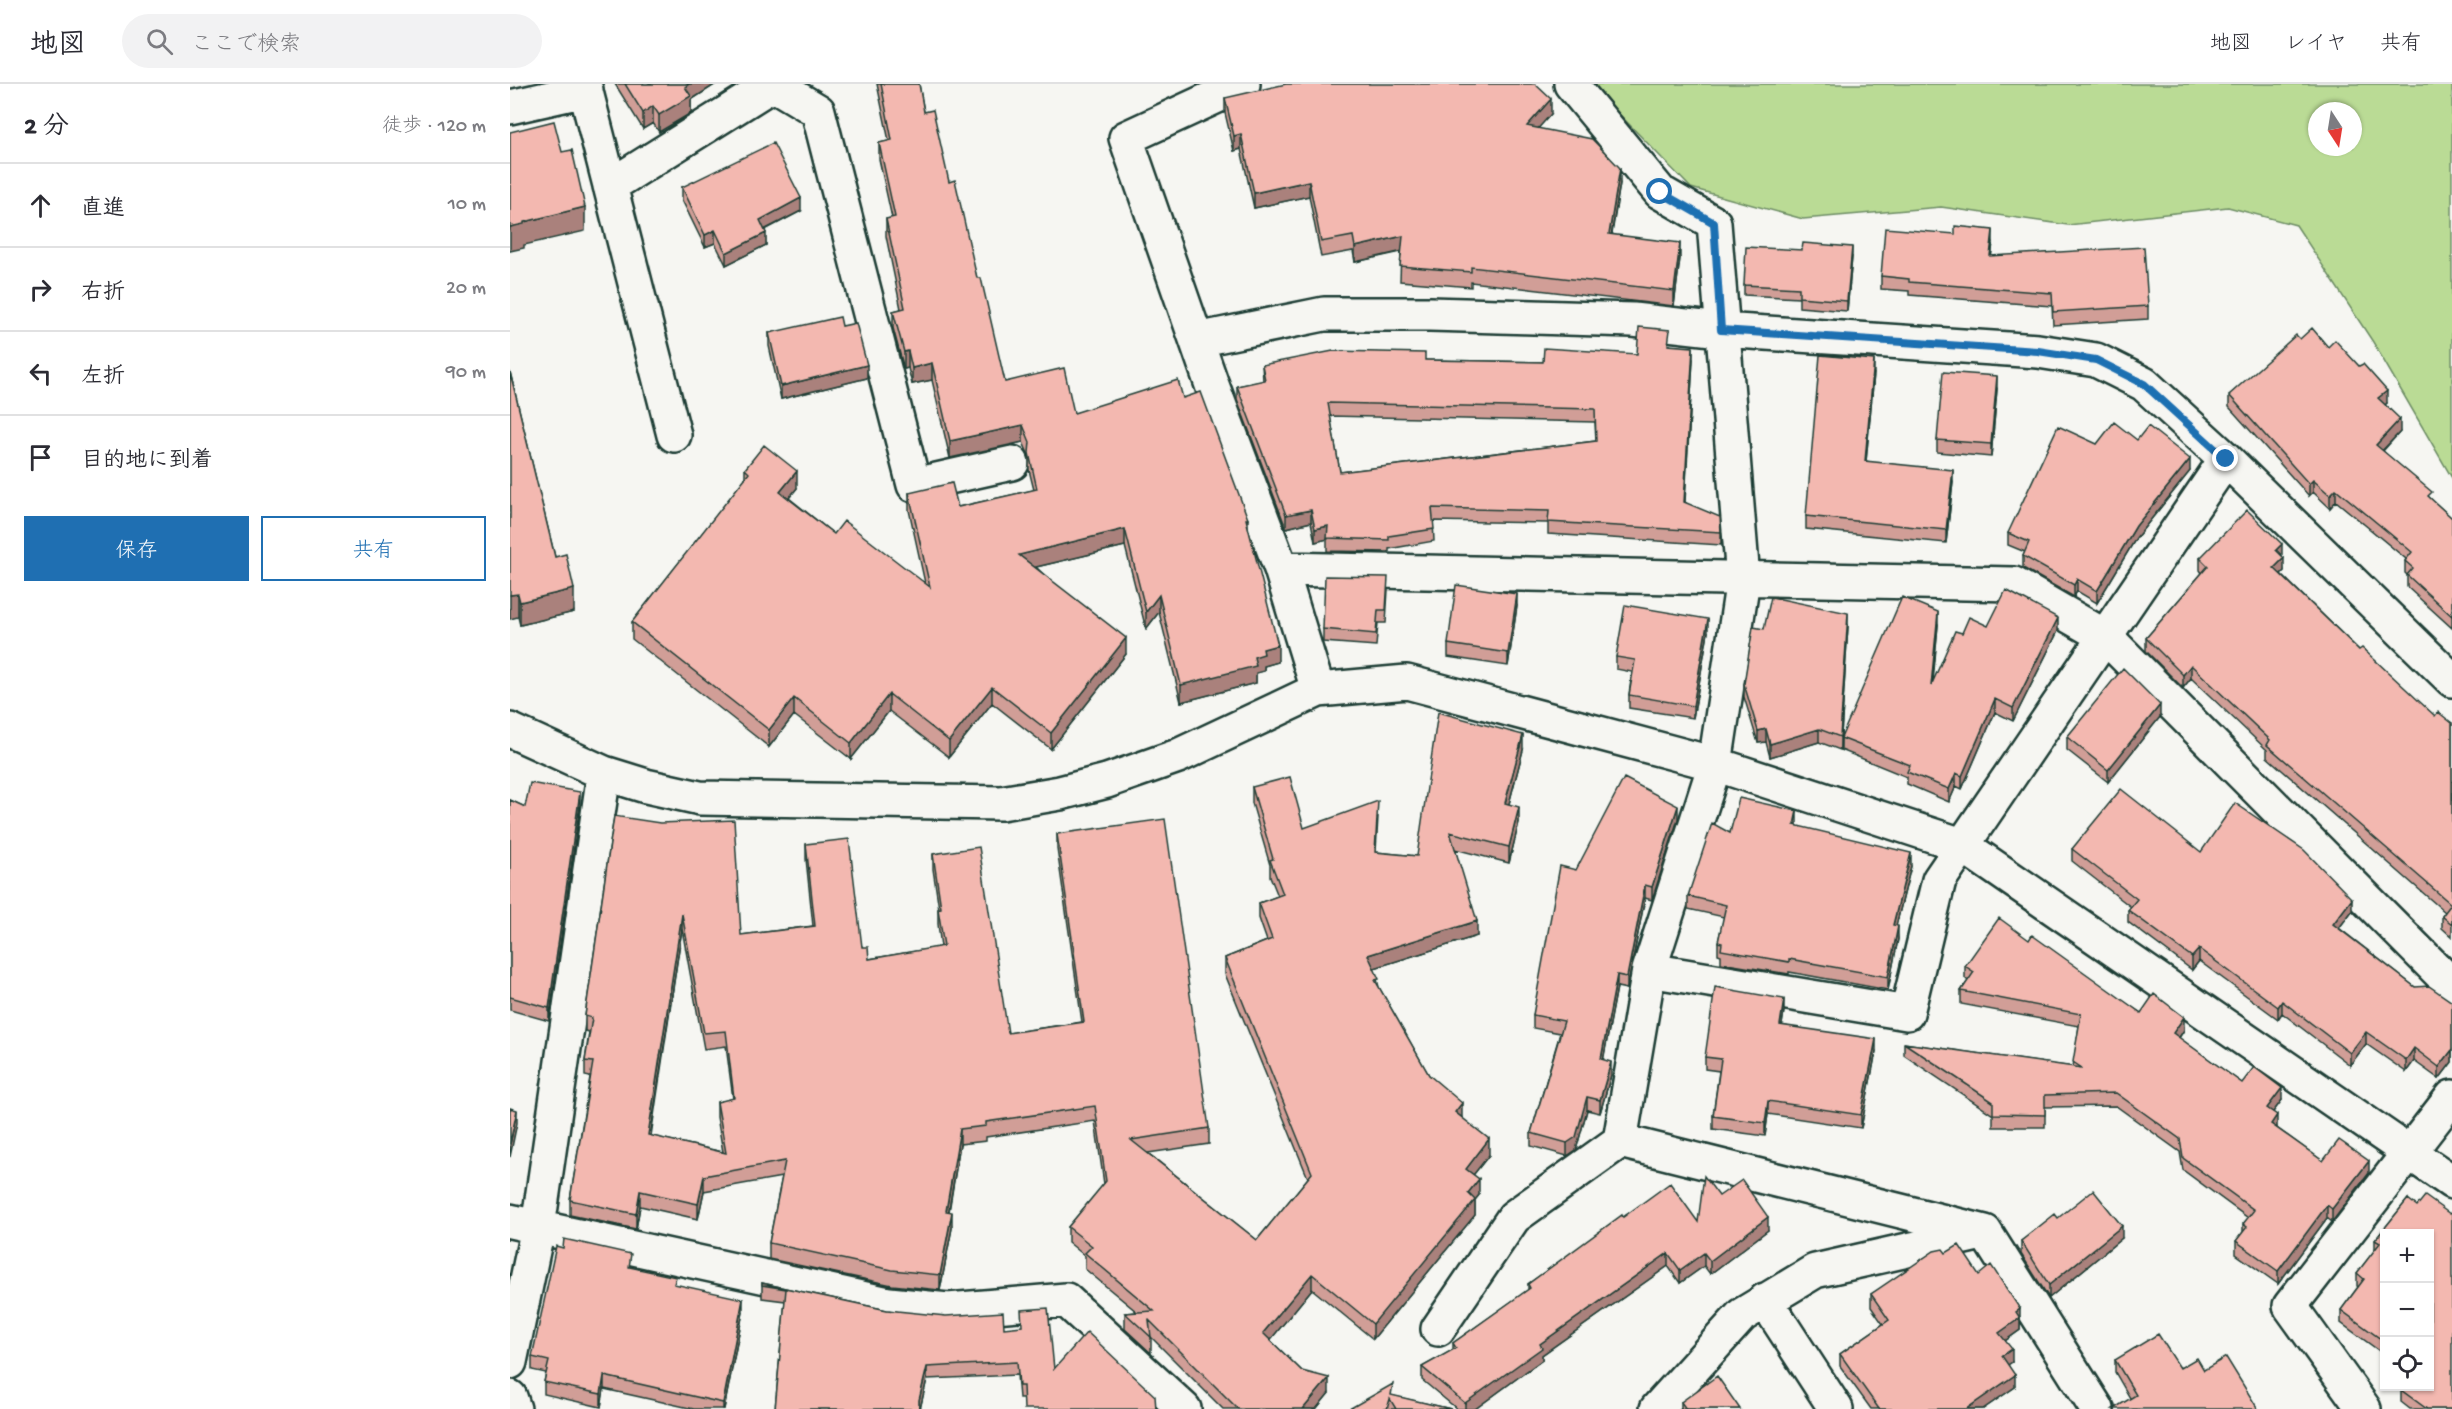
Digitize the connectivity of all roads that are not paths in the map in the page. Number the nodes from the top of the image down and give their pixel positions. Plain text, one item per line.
1 (1243, 84) edge
2 (1571, 84) edge
3 (585, 87) edge
4 (510, 107) edge
5 (610, 186) junction
6 (1721, 330) junction
7 (1197, 340) junction
8 (674, 435) dead end
9 (2226, 459) junction
10 (1012, 463) dead end
11 (1281, 569) junction
12 (1743, 579) junction
13 (2106, 637) junction
14 (2452, 680) edge
15 (1317, 690) junction
16 (510, 730) edge
17 (1716, 764) junction
18 (604, 773) junction
19 (1962, 845) junction
20 (1649, 970) junction
21 (2452, 986) edge
22 (2452, 1097) edge
23 (1620, 1141) junction
24 (2410, 1152) junction
25 (2452, 1182) edge
26 (524, 1224) edge
27 (1985, 1232) junction
28 (1766, 1300) junction
29 (1438, 1329) dead end
30 (510, 1362) edge
31 (510, 1396) edge
32 (514, 1409) edge
33 (1184, 1409) edge
34 (1657, 1409) edge
35 (1836, 1409) edge
36 (2097, 1409) edge
37 (2364, 1409) edge

1 - 7 street
2 - 6 street
3 - 4 street
3 - 5 street
5 - 8 street
5 - 10 street
6 - 7 street
6 - 9 street
6 - 12 street
7 - 11 street
9 - 13 street
9 - 14 street
11 - 12 street
11 - 15 street
12 - 13 street
12 - 17 street
13 - 19 street
13 - 21 street
15 - 17 street
15 - 18 street
16 - 18 street
17 - 19 street
17 - 20 street
18 - 26 street
19 - 20 street
19 - 24 street
20 - 23 street
22 - 24 street
23 - 27 street
23 - 29 street
24 - 25 street
24 - 37 street
26 - 30 street
26 - 33 street
27 - 28 street
27 - 36 street
28 - 34 street
28 - 35 street
31 - 32 street

